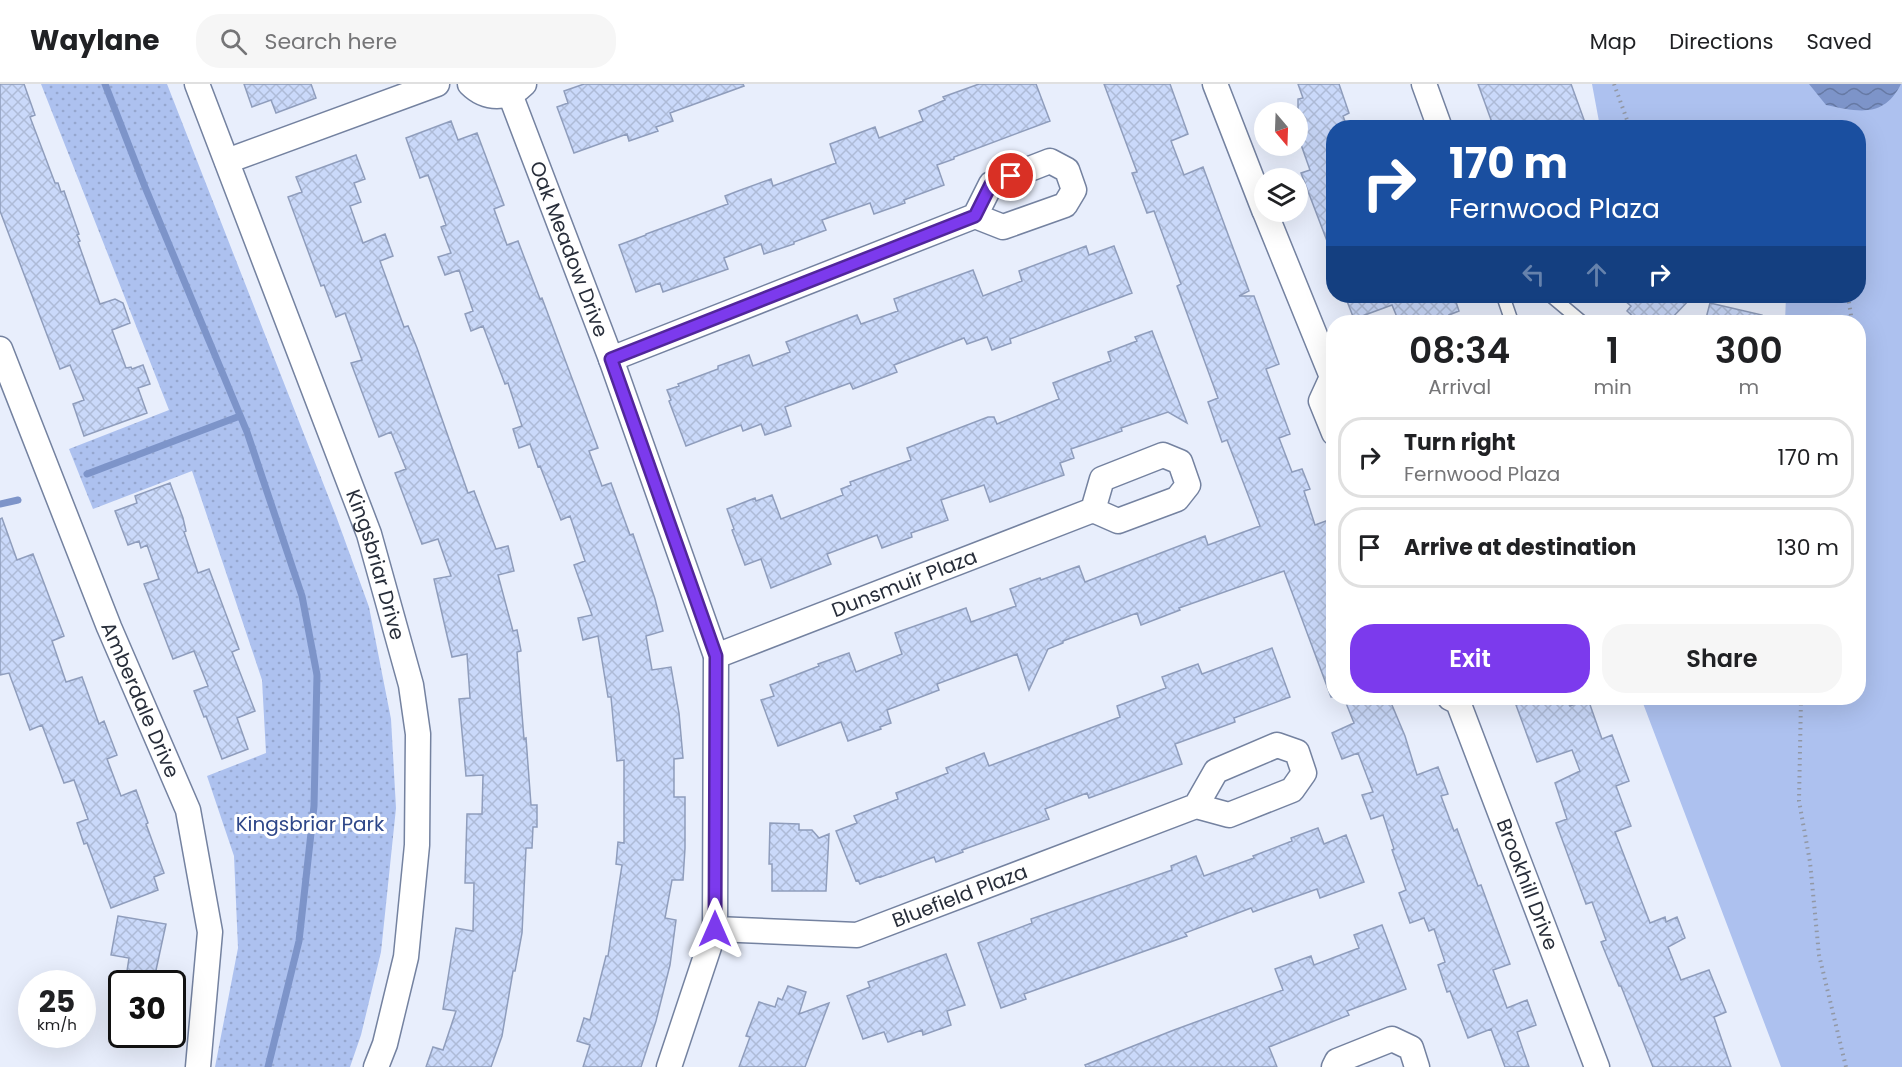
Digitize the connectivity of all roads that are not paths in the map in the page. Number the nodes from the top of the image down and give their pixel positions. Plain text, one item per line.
1 (197, 84) edge
2 (437, 84) edge
3 (470, 84) edge
4 (1215, 84) edge
5 (1424, 84) edge
6 (517, 89) edge
7 (1437, 120) edge
8 (227, 161) junction
9 (1254, 183) edge
10 (975, 216) dead end
11 (1270, 222) edge
12 (1559, 303) edge
13 (1574, 315) edge
14 (0, 348) edge
15 (611, 359) junction
16 (1326, 360) edge
17 (1326, 389) edge
18 (1326, 414) edge
19 (1093, 510) dead end
20 (716, 656) junction
21 (1459, 705) edge
22 (1196, 806) dead end
23 (715, 929) junction
24 (198, 1067) edge
25 (376, 1067) edge
26 (669, 1067) edge
27 (1334, 1067) edge
28 (1417, 1067) edge
29 (1597, 1067) edge

1 - 8 street, Kingsbriar Drive
2 - 8 street
3 - 6 street
4 - 9 street
5 - 7 street
6 - 15 street, Oak Meadow Drive
8 - 25 street, Kingsbriar Drive
10 - 15 street
11 - 16 street
12 - 13 lane
14 - 24 street, Amberdale Drive
15 - 20 street, Oak Meadow Drive
17 - 18 street
19 - 20 street, Dunsmuir Plaza
20 - 23 street, Oak Meadow Drive
21 - 29 street, Brookhill Drive
22 - 23 street, Bluefield Plaza
23 - 26 street, Oak Meadow Drive
27 - 28 street

